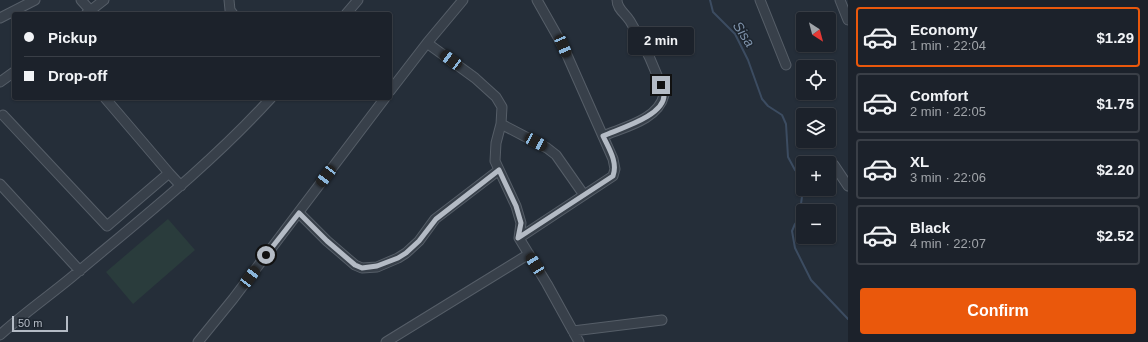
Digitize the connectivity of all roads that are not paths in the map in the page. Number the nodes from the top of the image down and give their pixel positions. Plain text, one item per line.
1 (35, 0) edge
2 (81, 0) edge
3 (104, 0) edge
4 (229, 0) edge
5 (358, 0) edge
6 (463, 0) edge
7 (537, 0) edge
8 (617, 0) edge
9 (760, 0) edge
10 (840, 0) edge
11 (88, 12) edge
12 (232, 12) edge
13 (348, 12) edge
14 (0, 18) edge
15 (848, 20) edge
16 (427, 42) junction
17 (786, 65) dead end
18 (12, 73) edge
19 (0, 82) edge
20 (392, 88) edge
21 (107, 100) edge
22 (269, 100) edge
23 (380, 100) edge
24 (3, 115) dead end
25 (501, 124) junction
26 (603, 136) junction
27 (836, 168) edge
28 (499, 170) junction
29 (169, 173) junction
30 (0, 184) edge
31 (181, 186) junction
32 (848, 186) edge
33 (584, 195) junction
34 (299, 213) junction
35 (107, 226) junction
36 (118, 238) junction
37 (518, 238) junction
38 (529, 254) junction
39 (80, 271) junction
40 (662, 320) dead end
41 (573, 331) junction
42 (0, 335) edge
43 (198, 342) edge
44 (386, 342) edge
45 (579, 342) edge

1 - 14 street
2 - 11 street
3 - 11 street
4 - 12 street
5 - 13 street
6 - 16 street
7 - 26 street
8 - 26 street
9 - 17 street
10 - 15 street
16 - 20 street
16 - 25 street
18 - 19 street
21 - 29 street
22 - 31 street
23 - 34 street
24 - 35 street
25 - 28 street
25 - 33 street
26 - 33 street
27 - 32 street
28 - 34 street
28 - 37 street
29 - 31 street
29 - 35 street
30 - 39 street
31 - 36 street
33 - 37 street
34 - 43 street
35 - 36 street
36 - 39 street
37 - 38 street
38 - 41 street
38 - 44 street
39 - 42 street
40 - 41 street
41 - 45 street

